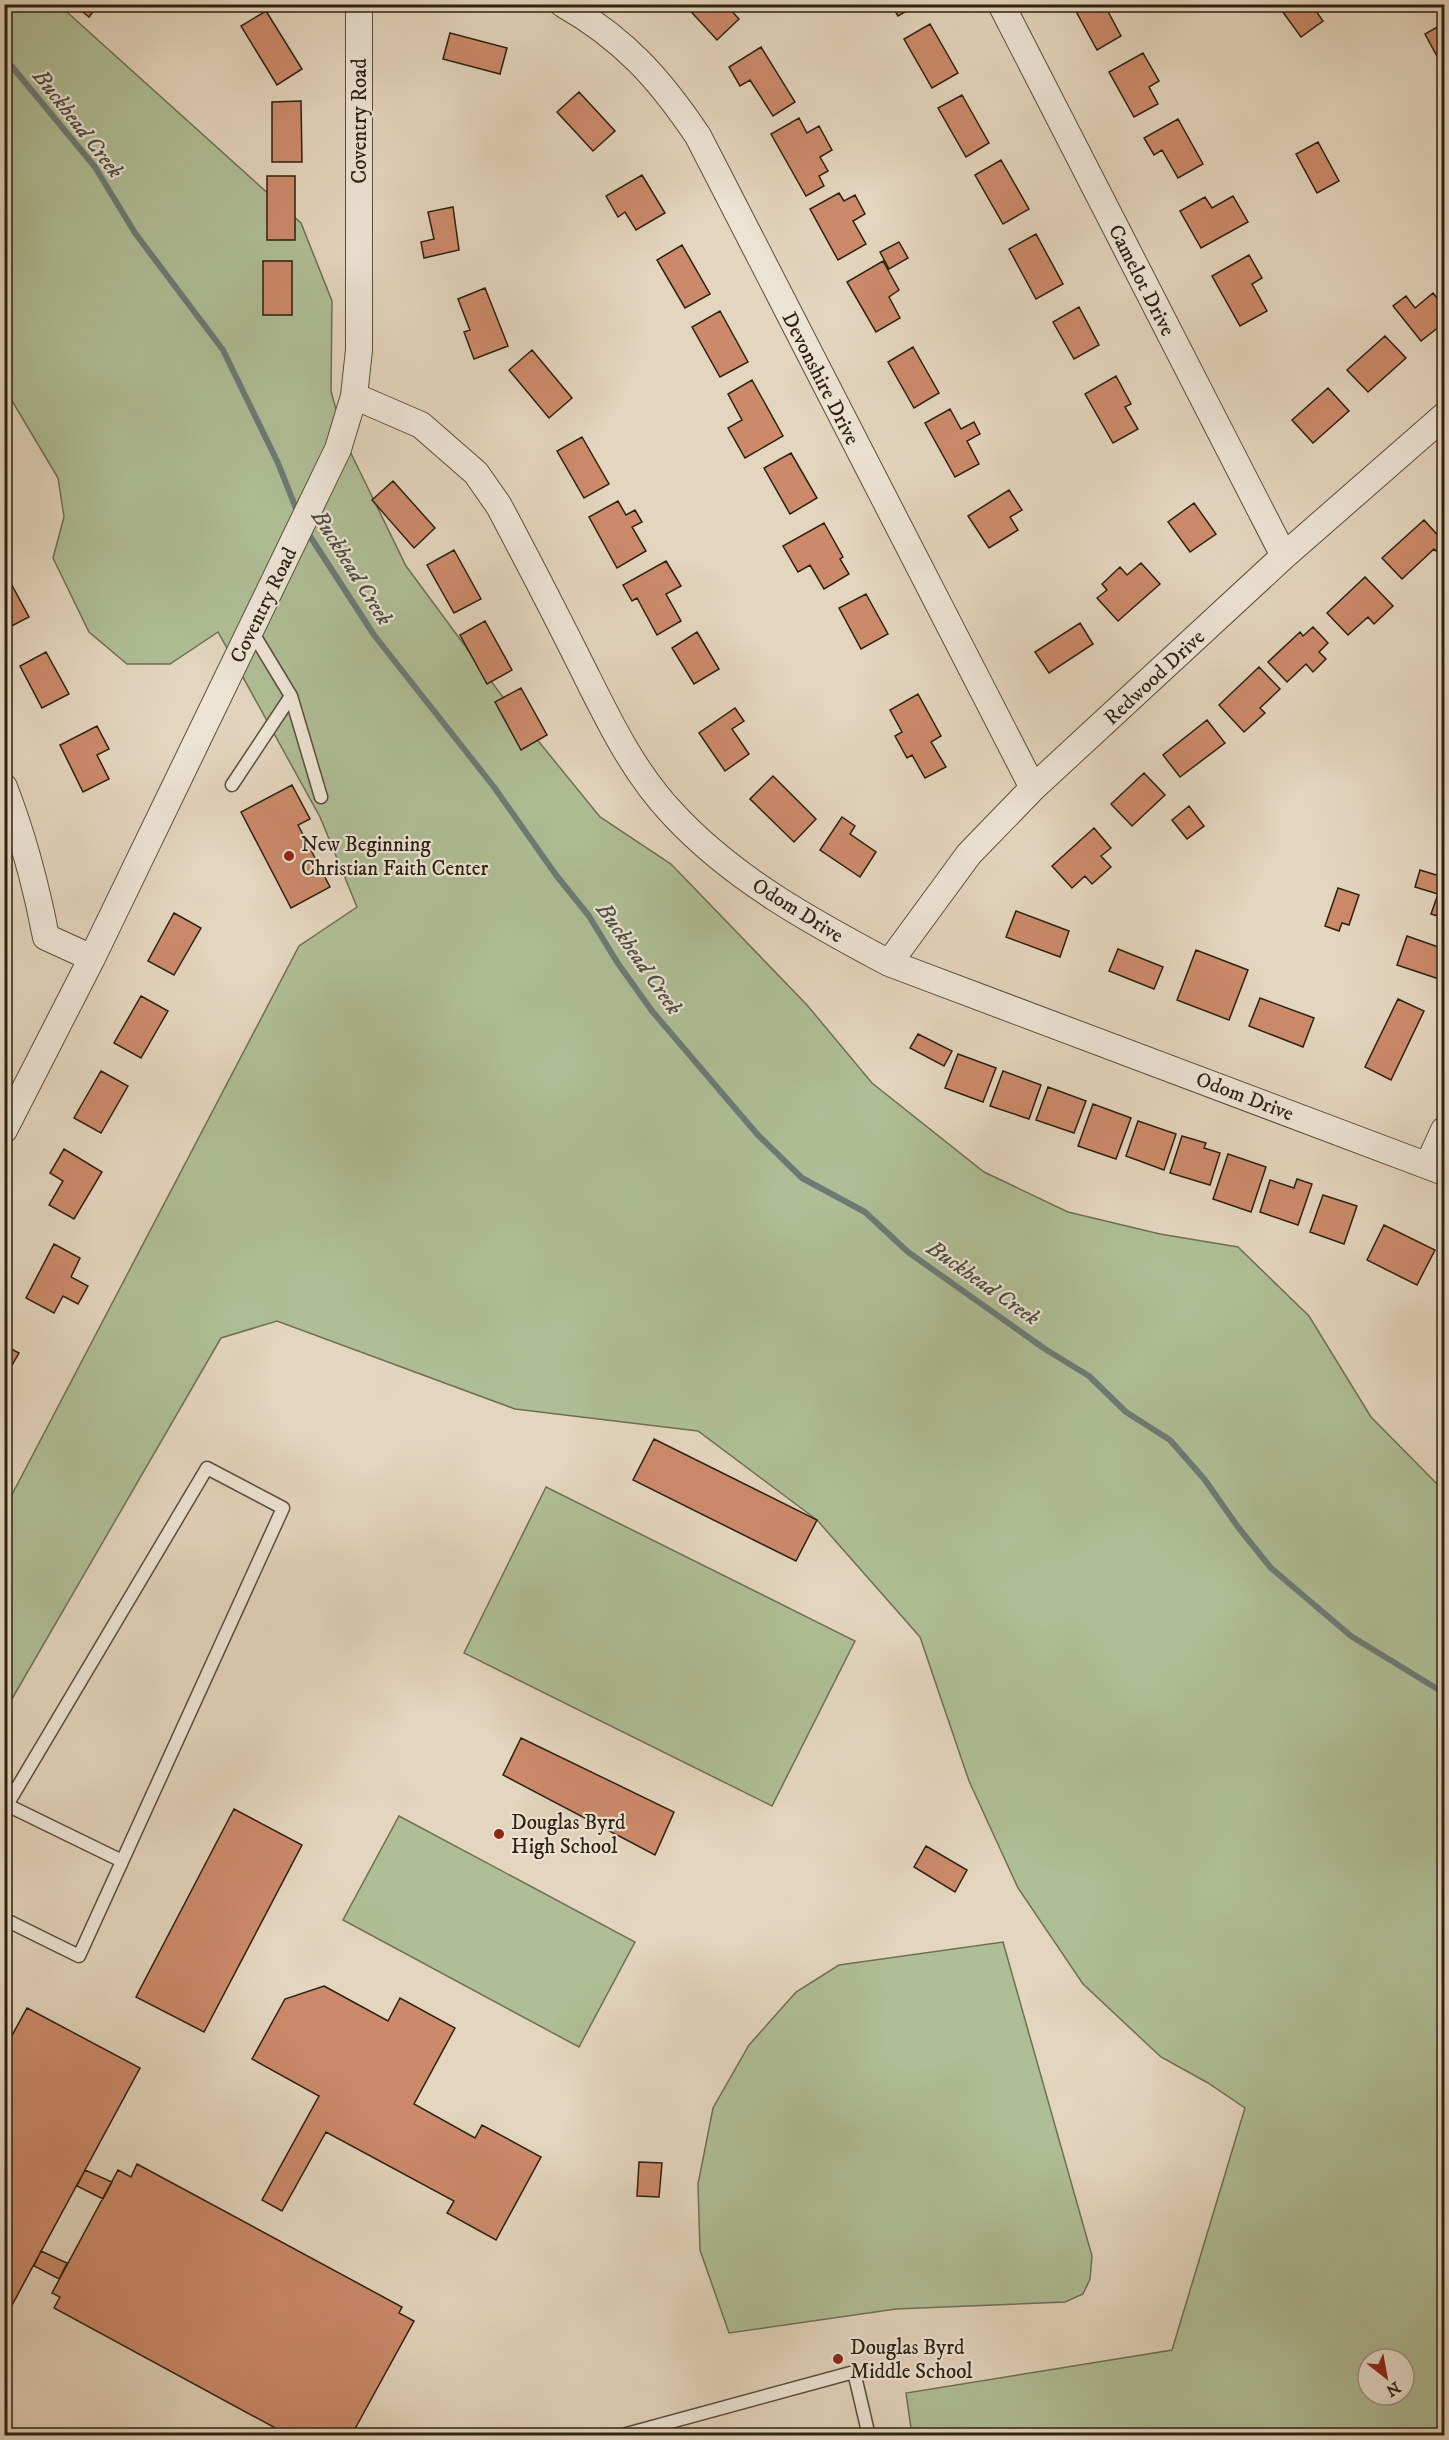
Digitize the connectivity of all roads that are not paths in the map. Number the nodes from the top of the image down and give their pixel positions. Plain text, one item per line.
1 (359, 4) edge
2 (563, 4) edge
3 (1000, 4) edge
4 (354, 396) junction
5 (1444, 416) edge
6 (1284, 556) junction
7 (251, 630) junction
8 (291, 696) junction
9 (232, 785) dead end
10 (4, 787) edge
11 (1033, 788) junction
12 (321, 797) dead end
13 (92, 958) junction
14 (889, 963) junction
15 (4, 1130) edge
16 (1444, 1130) edge
17 (1436, 1168) edge
18 (6, 1807) edge
19 (122, 1861) junction
20 (4, 1919) edge
21 (619, 2436) edge
22 (868, 2436) edge

1 - 4 street, Coventry Road
2 - 11 street, Devonshire Drive
3 - 6 street, Camelot Drive
4 - 7 street, Coventry Road
4 - 14 street, Odom Drive
5 - 6 street, Redwood Drive
6 - 11 street, Redwood Drive
7 - 8 lane
7 - 13 street, Coventry Road
8 - 9 lane
8 - 12 lane
10 - 13 street
11 - 14 street, Redwood Drive
13 - 15 street, Coventry Road
14 - 17 street, Odom Drive
16 - 17 street
18 - 19 lane
18 - 19 lane
19 - 20 lane
21 - 22 lane

